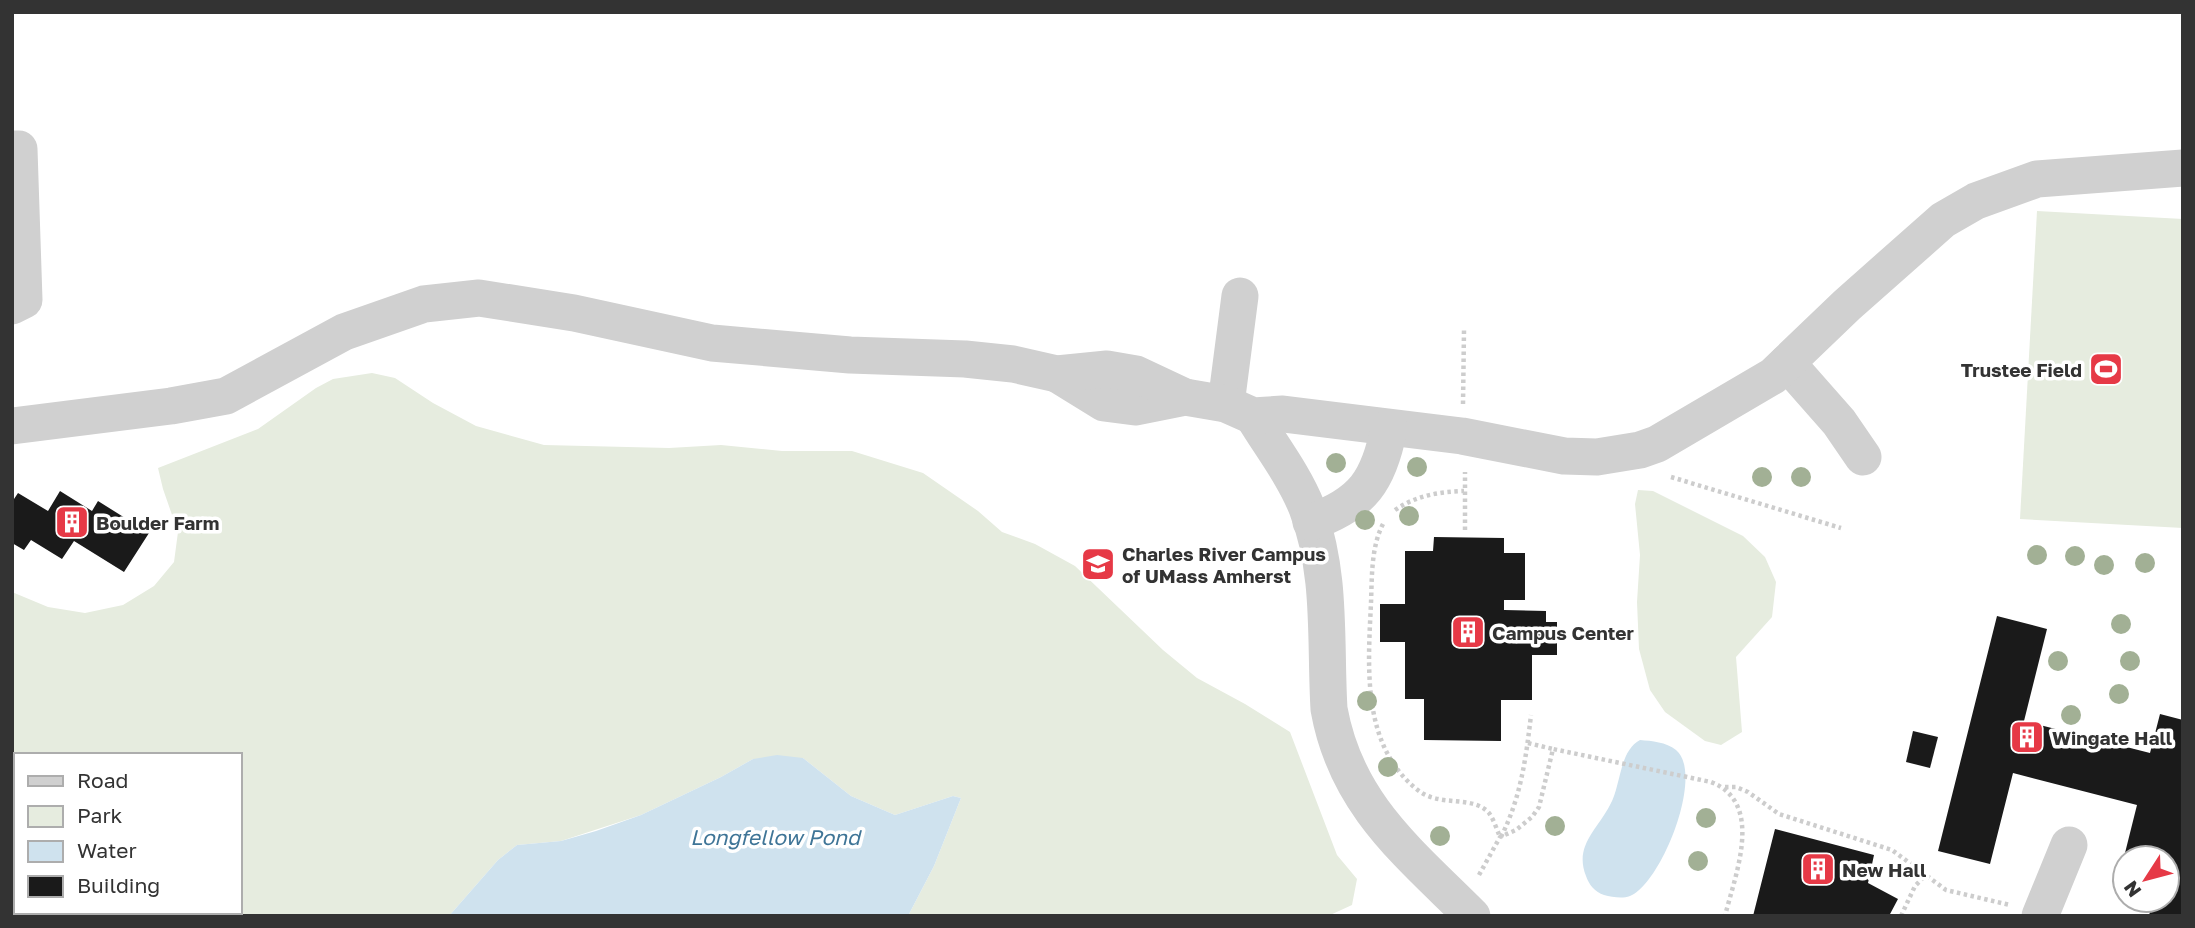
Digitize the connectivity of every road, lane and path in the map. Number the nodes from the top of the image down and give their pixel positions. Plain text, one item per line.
1 (12, 149) edge
2 (2183, 168) edge
3 (1240, 296) dead end
4 (12, 306) edge
5 (1787, 362) junction
6 (1240, 410) junction
7 (12, 426) edge
8 (1389, 428) junction
9 (1630, 452) junction
10 (1863, 457) dead end
11 (1464, 491) dead end
12 (1311, 522) junction
13 (1842, 528) dead end
14 (1531, 715) dead end
15 (1528, 743) junction
16 (1553, 750) junction
17 (1723, 787) junction
18 (1500, 838) junction
19 (2069, 845) dead end
20 (1927, 874) junction
21 (1468, 912) edge
22 (2040, 914) edge
23 (1725, 916) edge
24 (1901, 916) edge

1 - 4 lane
2 - 5 lane
3 - 6 lane
5 - 9 lane
5 - 10 lane
6 - 7 lane
6 - 8 lane
6 - 12 lane
8 - 9 lane
8 - 12 lane
9 - 13 path
11 - 18 path
12 - 21 lane
14 - 15 path
15 - 16 path
15 - 18 path
16 - 17 path
16 - 18 path
17 - 20 path
17 - 23 path
18 - 21 path
19 - 22 lane
20 - 22 path
20 - 24 path

